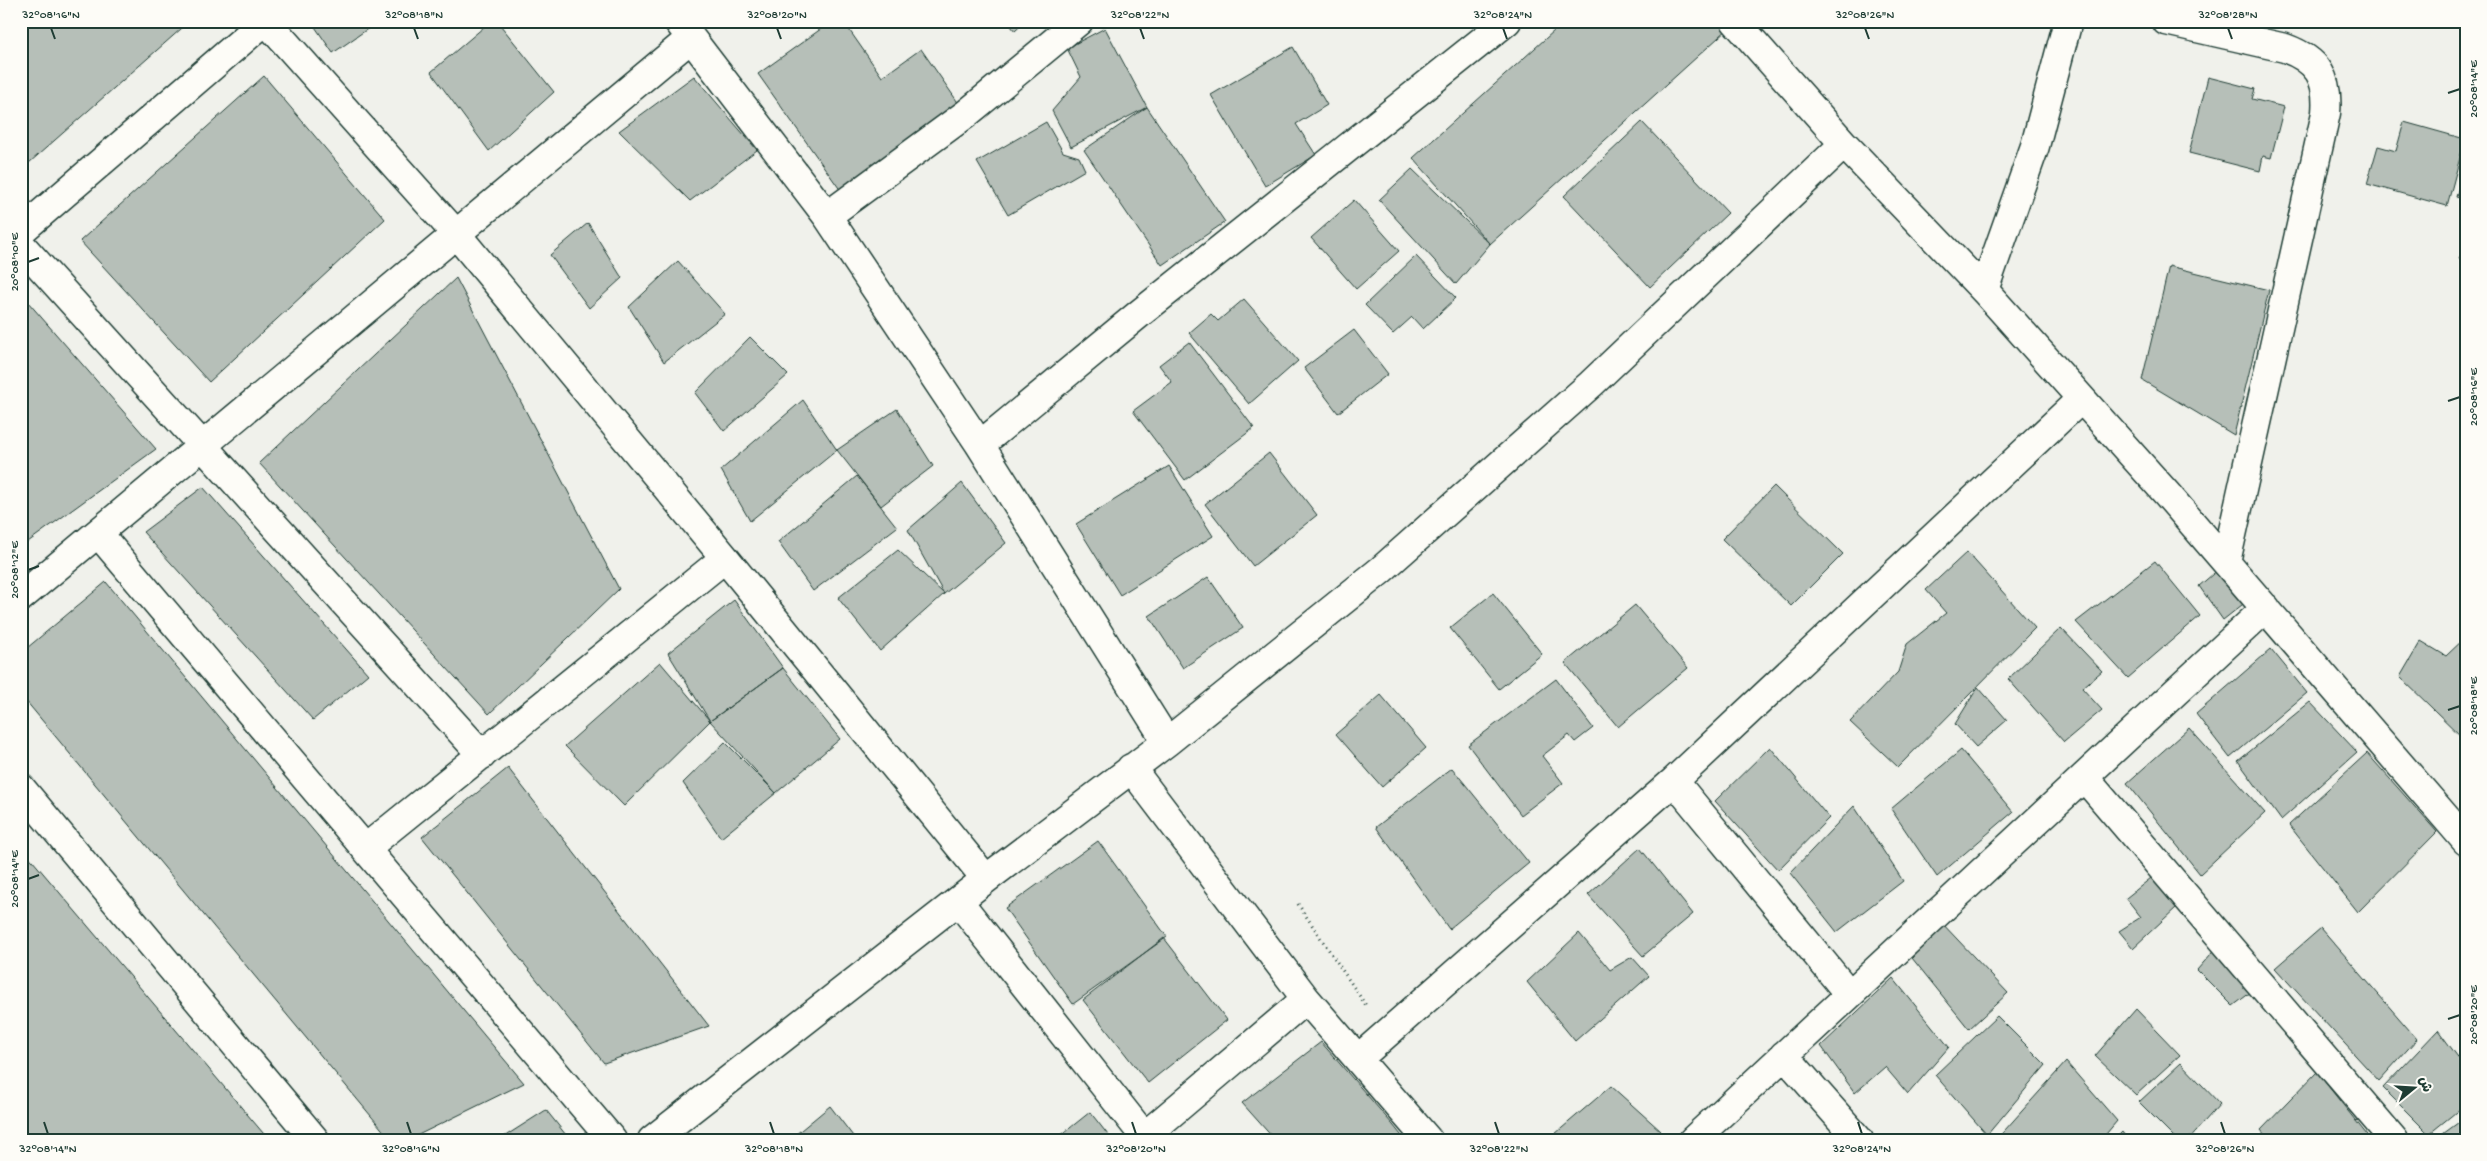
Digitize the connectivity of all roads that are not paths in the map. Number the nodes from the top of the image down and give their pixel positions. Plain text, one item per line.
1 (265, 21) edge
2 (1079, 21) edge
3 (1507, 21) edge
4 (1734, 21) edge
5 (2068, 21) edge
6 (2166, 21) edge
7 (685, 30) edge
8 (1844, 144) junction
9 (827, 216) junction
10 (21, 231) edge
11 (456, 235) junction
12 (21, 245) edge
13 (1984, 290) junction
14 (2080, 399) junction
15 (980, 445) junction
16 (204, 446) junction
17 (98, 532) junction
18 (725, 558) junction
19 (2226, 562) junction
20 (21, 597) edge
21 (2266, 608) junction
22 (1167, 742) junction
23 (482, 755) junction
24 (1131, 768) junction
25 (2084, 777) junction
26 (1674, 781) junction
27 (21, 788) edge
28 (2466, 841) edge
29 (366, 848) junction
30 (986, 879) junction
31 (959, 902) junction
32 (1849, 994) junction
33 (1306, 998) junction
34 (1784, 1055) junction
35 (1359, 1058) junction
36 (1142, 1138) edge
37 (315, 1140) edge
38 (612, 1140) edge
39 (652, 1140) edge
40 (1428, 1140) edge
41 (1693, 1140) edge
42 (1859, 1140) edge
43 (2394, 1140) edge

1 - 10 street
1 - 11 street
2 - 9 street
3 - 15 street
4 - 8 street
5 - 13 street
6 - 19 street
7 - 9 street
7 - 11 street
8 - 13 street
8 - 22 street
9 - 15 street
11 - 16 street
11 - 18 street
12 - 16 street
13 - 14 street
14 - 19 street
14 - 26 street
15 - 22 street
16 - 17 street
16 - 23 street
17 - 20 street
17 - 29 street
18 - 23 street
18 - 30 street
19 - 21 street
21 - 25 street
21 - 28 street
22 - 24 street
23 - 29 street
24 - 30 street
24 - 33 street
25 - 32 street
25 - 43 street
26 - 32 street
26 - 35 street
27 - 37 street
29 - 38 street
30 - 31 street
31 - 36 street
31 - 39 street
32 - 34 street
33 - 35 street
33 - 36 street
34 - 41 street
34 - 42 street
35 - 40 street

